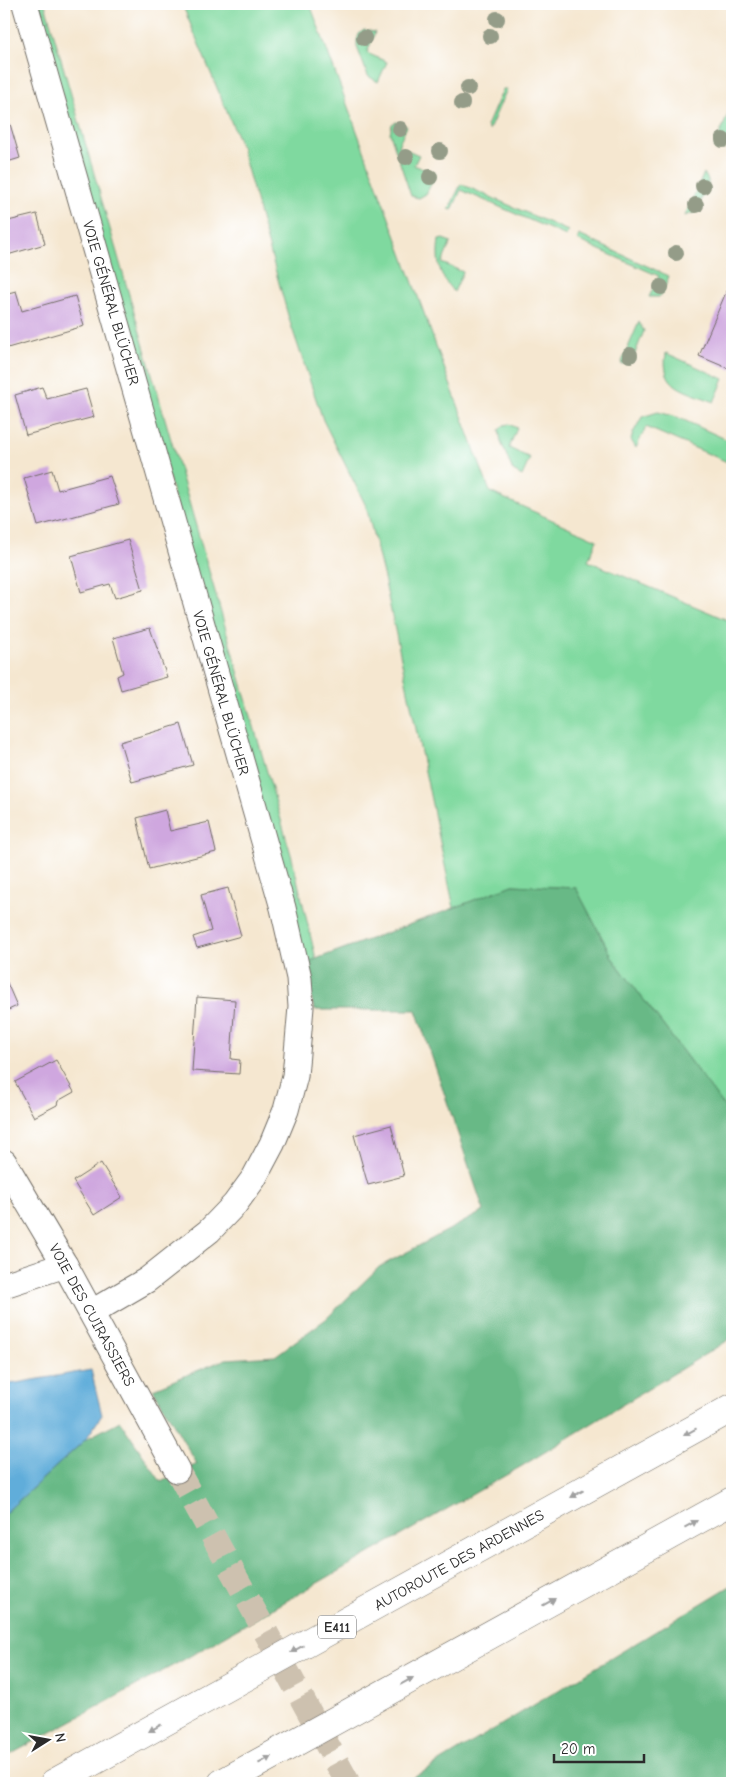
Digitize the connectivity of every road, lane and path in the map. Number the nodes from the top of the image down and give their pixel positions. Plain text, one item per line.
1 (25, 4) edge
2 (4, 1162) edge
3 (66, 1265) junction
4 (4, 1285) edge
5 (92, 1312) junction
6 (732, 1408) edge
7 (177, 1470) tunnel mouth
8 (732, 1501) edge
9 (54, 1783) edge
10 (222, 1783) edge

1 - 5 street, VOIE GÉNÉRAL BLÜCHER
2 - 3 street, VOIE DES CUIRASSIERS
3 - 4 street
3 - 5 street, VOIE DES CUIRASSIERS
5 - 7 street, VOIE DES CUIRASSIERS
6 -> 9 highway, AUTOROUTE DES ARDENNES / E411
10 -> 8 highway

